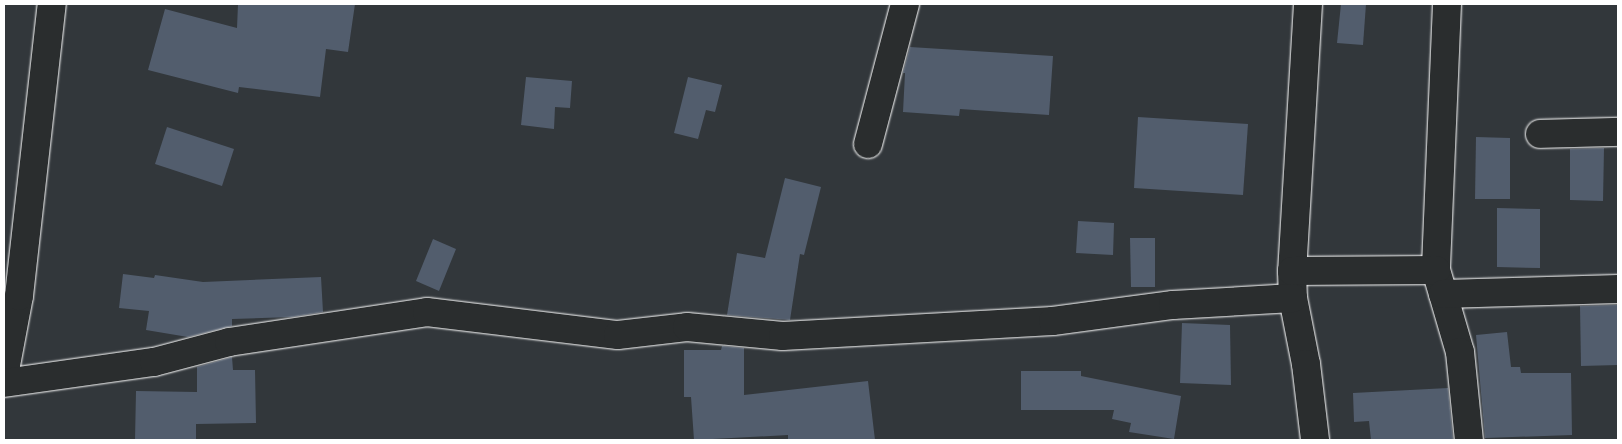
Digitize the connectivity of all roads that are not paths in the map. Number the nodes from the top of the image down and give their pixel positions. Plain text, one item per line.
1 (52, 4) edge
2 (905, 4) edge
3 (1308, 4) edge
4 (1447, 4) edge
5 (1618, 132) edge
6 (1540, 134) dead end
7 (868, 144) dead end
8 (1292, 271) junction
9 (1439, 282) junction
10 (1618, 289) edge
11 (1293, 298) junction
12 (4, 376) edge
13 (4, 383) edge
14 (1315, 440) edge
15 (1469, 440) edge

1 - 12 street
2 - 7 street
3 - 8 street
4 - 9 street
5 - 6 street
8 - 9 street
8 - 11 street
9 - 10 street
9 - 15 street
11 - 13 street
11 - 14 street

